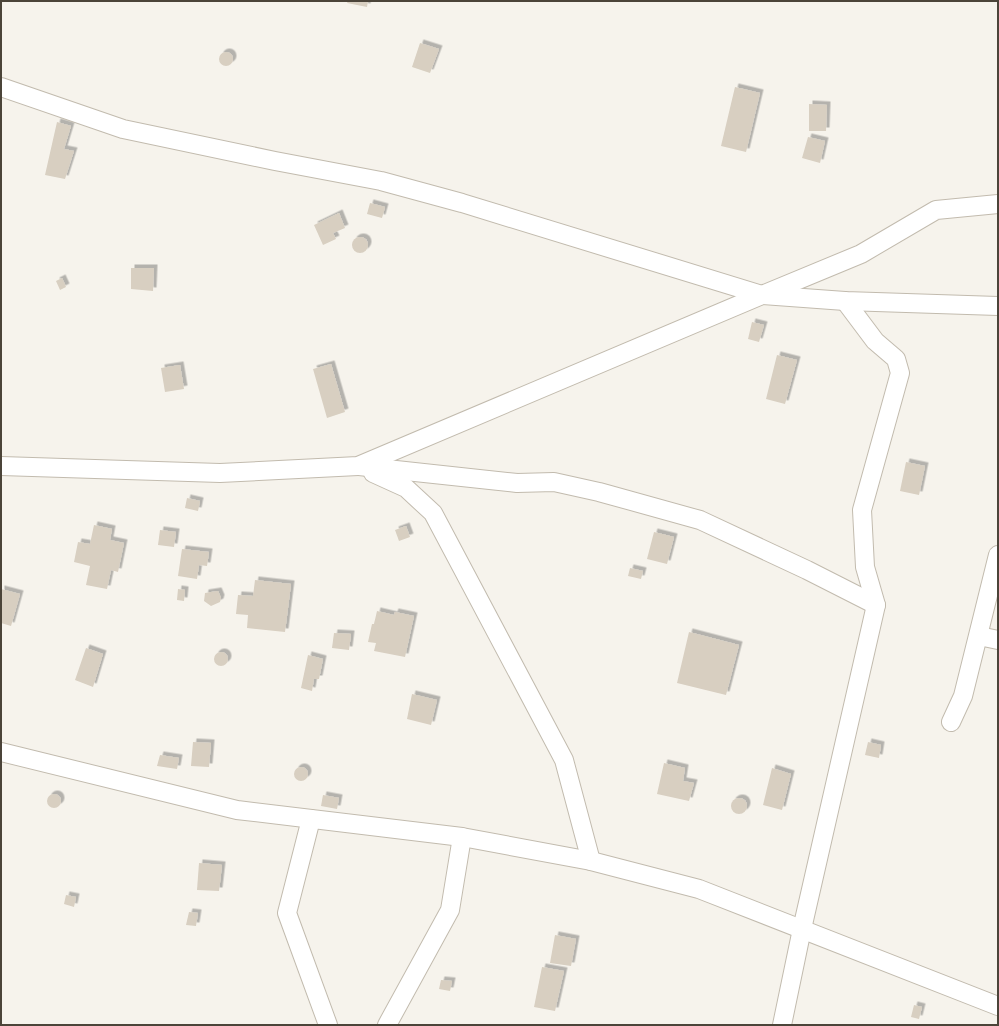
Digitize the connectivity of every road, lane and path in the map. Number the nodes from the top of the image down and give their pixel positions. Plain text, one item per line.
1 (1, 87) edge
2 (998, 204) edge
3 (762, 295) junction
4 (844, 301) junction
5 (998, 306) edge
6 (1, 466) edge
7 (358, 466) junction
8 (998, 555) edge
9 (876, 605) junction
10 (979, 636) junction
11 (998, 640) edge
12 (951, 722) dead end
13 (1, 752) edge
14 (311, 819) junction
15 (462, 837) junction
16 (591, 861) junction
17 (802, 929) junction
18 (998, 1006) edge
19 (328, 1025) edge
20 (387, 1025) edge
21 (782, 1025) edge

1 - 3 street
2 - 3 street
3 - 4 street
3 - 7 street
4 - 5 street
4 - 9 street
6 - 7 street
7 - 9 street
7 - 16 street
8 - 10 street
9 - 17 street
10 - 11 street
10 - 12 street
13 - 14 street
14 - 15 street
14 - 19 street
15 - 16 street
15 - 20 street
16 - 17 street
17 - 18 street
17 - 21 street

